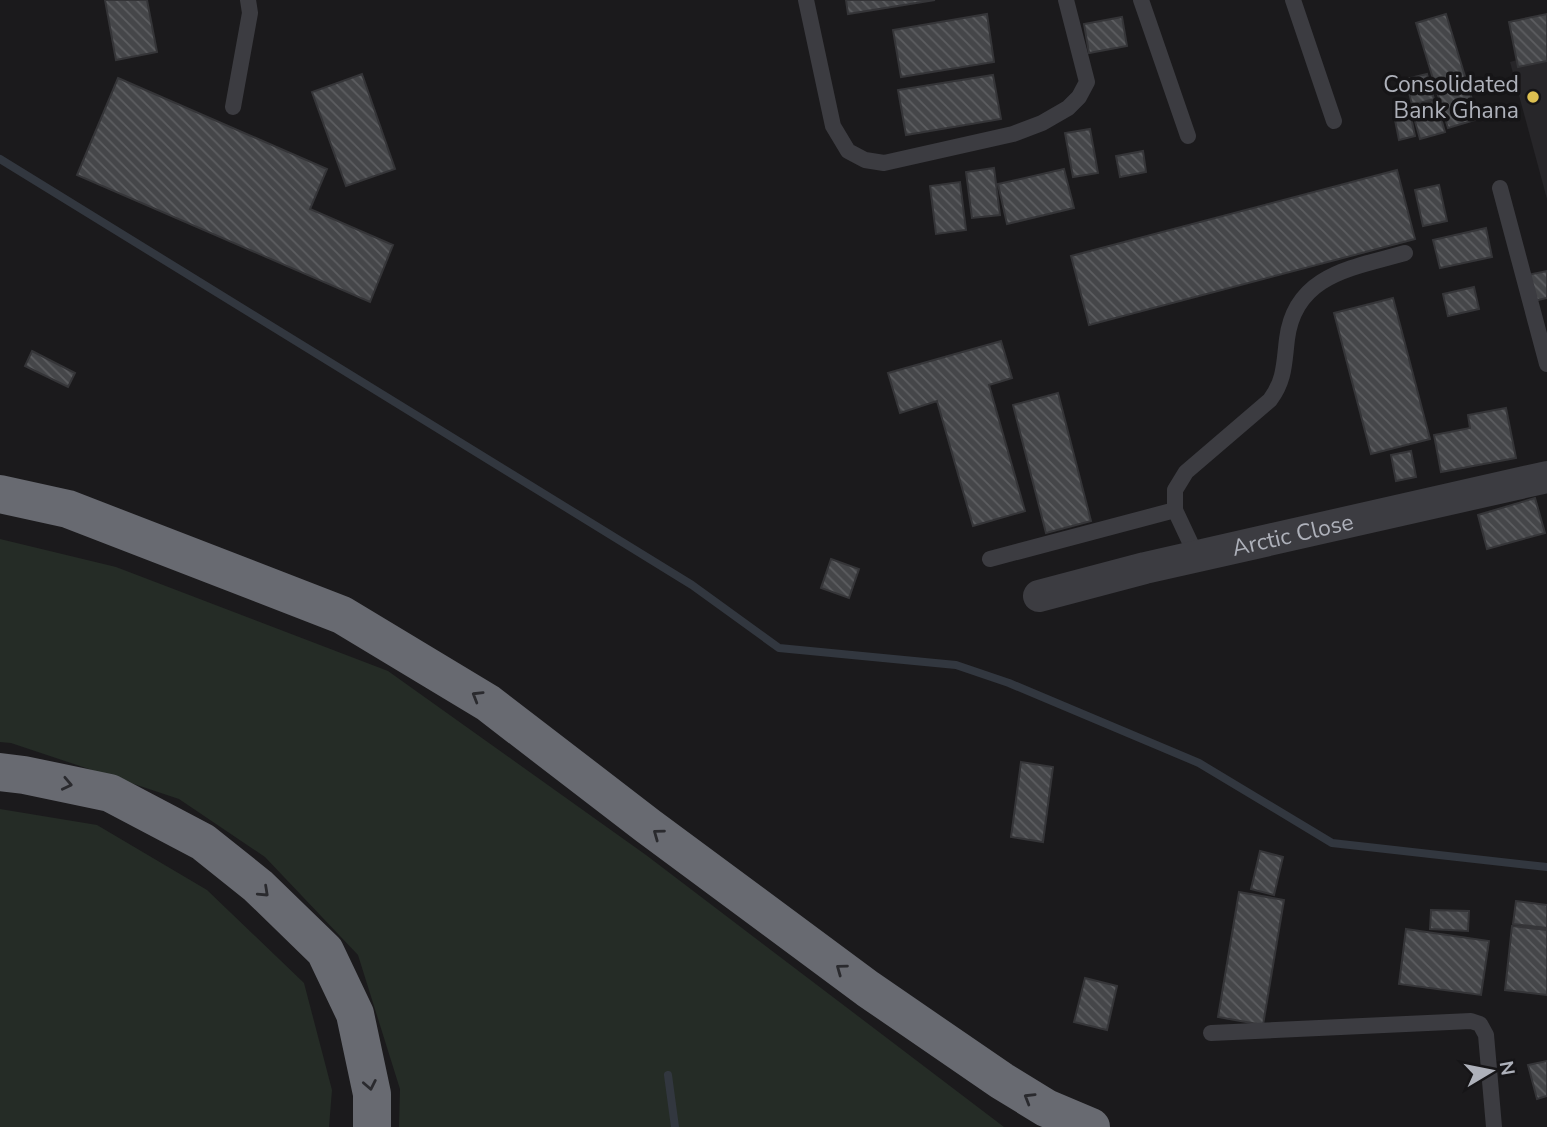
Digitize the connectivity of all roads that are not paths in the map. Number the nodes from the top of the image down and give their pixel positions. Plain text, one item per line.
1 (248, 0) edge
2 (806, 0) edge
3 (1066, 0) edge
4 (1141, 0) edge
5 (1293, 0) edge
6 (233, 107) dead end
7 (1334, 121) dead end
8 (1188, 136) dead end
9 (1500, 188) dead end
10 (1405, 253) dead end
11 (1547, 364) edge
12 (1547, 477) edge
13 (0, 494) edge
14 (1175, 510) junction
15 (1197, 556) junction
16 (990, 559) dead end
17 (1039, 596) dead end
18 (0, 772) edge
19 (1211, 1033) dead end
20 (372, 1127) edge
21 (1091, 1127) edge
22 (1494, 1127) edge

1 - 6 lane
2 - 3 lane
4 - 8 lane
5 - 7 lane
9 - 11 lane
10 - 14 lane
12 - 15 street, Arctic Close
21 -> 13 highway
14 - 15 lane
14 - 16 lane
15 - 17 street, Arctic Close
18 -> 20 highway
19 - 22 lane

